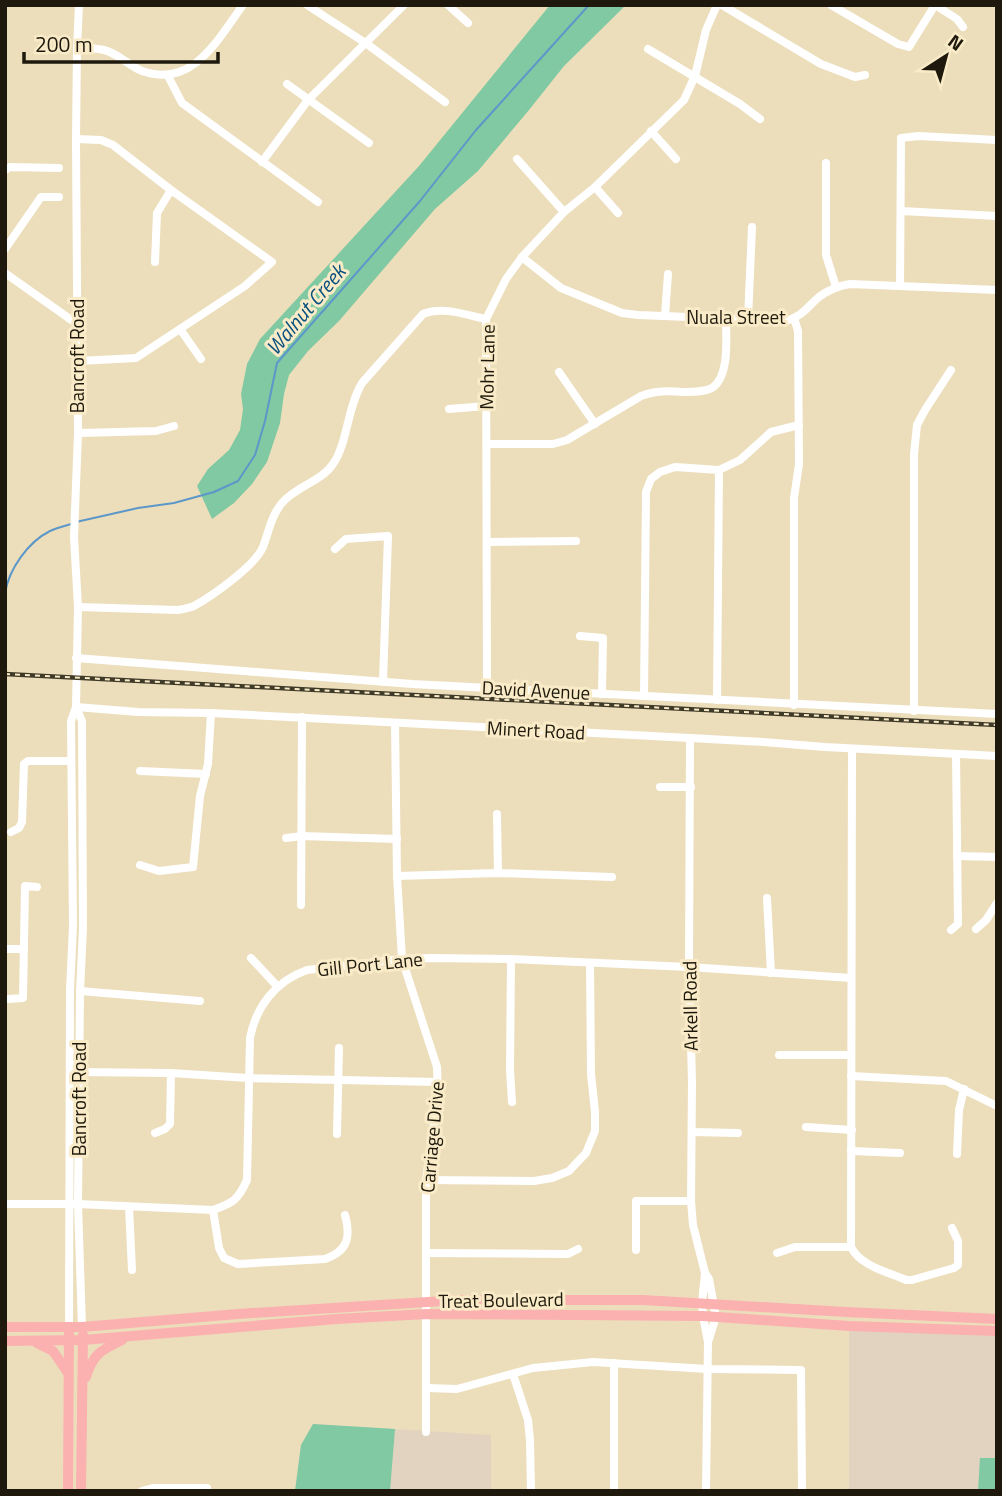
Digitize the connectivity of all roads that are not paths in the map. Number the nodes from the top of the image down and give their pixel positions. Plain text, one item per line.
1 (79, 5) edge
2 (243, 5) edge
3 (307, 5) edge
4 (404, 5) edge
5 (448, 5) edge
6 (720, 5) edge
7 (831, 5) edge
8 (935, 5) edge
9 (468, 23) dead end
10 (963, 27) dead end
11 (367, 44) junction
12 (77, 48) junction
13 (648, 49) dead end
14 (865, 75) dead end
15 (169, 76) junction
16 (695, 76) junction
17 (288, 84) dead end
18 (308, 100) junction
19 (445, 102) dead end
20 (760, 119) dead end
21 (651, 131) junction
22 (76, 139) junction
23 (997, 140) edge
24 (369, 143) dead end
25 (517, 159) dead end
26 (677, 159) dead end
27 (262, 162) junction
28 (826, 163) dead end
29 (59, 168) dead end
30 (5, 170) edge
31 (595, 187) junction
32 (171, 190) junction
33 (59, 197) dead end
34 (318, 202) dead end
35 (901, 211) junction
36 (564, 212) junction
37 (618, 213) dead end
38 (997, 216) edge
39 (752, 226) dead end
40 (5, 249) edge
41 (522, 257) junction
42 (155, 262) dead end
43 (5, 274) edge
44 (668, 274) dead end
45 (900, 286) junction
46 (836, 287) junction
47 (997, 290) edge
48 (665, 316) junction
49 (794, 318) junction
50 (486, 319) junction
51 (726, 319) junction
52 (748, 319) junction
53 (77, 324) junction
54 (180, 329) junction
55 (201, 359) dead end
56 (78, 361) junction
57 (951, 370) dead end
58 (559, 372) dead end
59 (486, 406) junction
60 (449, 409) dead end
61 (595, 424) junction
62 (799, 425) junction
63 (174, 426) dead end
64 (78, 433) junction
65 (487, 444) junction
66 (719, 470) junction
67 (488, 541) junction
68 (576, 541) dead end
69 (335, 549) dead end
70 (78, 607) junction
71 (580, 636) dead end
72 (76, 658) junction
73 (383, 682) junction
74 (487, 688) junction
75 (602, 694) junction
76 (644, 696) junction
77 (718, 700) junction
78 (794, 705) junction
79 (76, 708) junction
80 (914, 711) junction
81 (211, 713) junction
82 (997, 714) edge
83 (302, 718) junction
84 (396, 723) junction
85 (690, 738) junction
86 (852, 749) junction
87 (956, 754) junction
88 (997, 756) edge
89 (71, 761) junction
90 (140, 771) dead end
91 (206, 774) junction
92 (660, 787) dead end
93 (691, 787) junction
94 (497, 814) dead end
95 (11, 832) dead end
96 (302, 836) junction
97 (286, 838) dead end
98 (397, 839) junction
99 (957, 856) junction
100 (997, 857) edge
101 (140, 864) dead end
102 (498, 873) junction
103 (397, 877) junction
104 (612, 877) dead end
105 (37, 887) dead end
106 (767, 898) dead end
107 (997, 902) edge
108 (301, 905) dead end
109 (976, 929) dead end
110 (951, 930) dead end
111 (5, 949) edge
112 (24, 949) junction
113 (251, 958) dead end
114 (402, 959) junction
115 (511, 959) junction
116 (590, 963) junction
117 (690, 967) junction
118 (771, 974) junction
119 (850, 978) junction
120 (278, 987) junction
121 (80, 991) junction
122 (9, 999) dead end
123 (200, 1001) dead end
124 (339, 1048) dead end
125 (779, 1055) dead end
126 (851, 1055) junction
127 (75, 1072) junction
128 (171, 1073) junction
129 (851, 1076) junction
130 (248, 1078) junction
131 (339, 1080) junction
132 (438, 1082) junction
133 (964, 1089) junction
134 (512, 1102) dead end
135 (997, 1106) edge
136 (806, 1127) dead end
137 (852, 1130) junction
138 (692, 1132) junction
139 (155, 1133) dead end
140 (738, 1133) dead end
141 (337, 1134) dead end
142 (851, 1151) junction
143 (900, 1153) dead end
144 (957, 1154) dead end
145 (426, 1180) junction
146 (691, 1201) junction
147 (5, 1204) edge
148 (74, 1204) junction
149 (129, 1207) junction
150 (213, 1210) junction
151 (345, 1215) dead end
152 (952, 1228) dead end
153 (851, 1247) junction
154 (578, 1249) dead end
155 (636, 1250) dead end
156 (426, 1253) junction
157 (777, 1253) dead end
158 (132, 1270) dead end
159 (426, 1301) junction
160 (708, 1303) junction
161 (427, 1314) junction
162 (703, 1316) junction
163 (716, 1317) junction
164 (997, 1319) edge
165 (5, 1327) edge
166 (69, 1327) junction
167 (82, 1327) junction
168 (997, 1331) edge
169 (129, 1337) junction
170 (83, 1340) junction
171 (5, 1341) edge
172 (34, 1341) junction
173 (68, 1341) junction
174 (708, 1342) junction
175 (614, 1363) junction
176 (707, 1369) junction
177 (68, 1373) junction
178 (513, 1374) junction
179 (82, 1388) junction
180 (426, 1388) junction
181 (426, 1432) dead end
182 (207, 1488) dead end
183 (68, 1491) edge
184 (81, 1491) edge
185 (142, 1491) edge
186 (531, 1491) edge
187 (614, 1491) edge
188 (706, 1491) edge
189 (802, 1491) edge

1 - 12 street, Bancroft Road
2 - 15 street
3 - 11 street
4 - 11 street
5 - 9 street
6 - 14 street
6 - 16 street, Mohr Lane
7 - 8 street
8 - 10 street
11 - 18 street
11 - 19 street
12 - 15 street
12 - 22 street, Bancroft Road
13 - 16 street
15 - 27 street
16 - 20 street
16 - 21 street, Mohr Lane
17 - 18 street
18 - 24 street
18 - 27 street
21 - 26 street
21 - 31 street, Mohr Lane
22 - 32 street
22 - 53 street, Bancroft Road
23 - 35 street
25 - 36 street
27 - 34 street
28 - 46 street
29 - 30 street
31 - 36 street, Mohr Lane
31 - 37 street
32 - 42 street
32 - 54 street
33 - 40 street
35 - 38 street
35 - 45 street
36 - 41 street, Mohr Lane
39 - 52 street
41 - 48 street, Nuala Street
41 - 50 street, Mohr Lane
43 - 53 street
44 - 48 street
45 - 46 street
45 - 47 street
46 - 49 street, Nuala Street
48 - 51 street, Nuala Street
49 - 52 street, Nuala Street
49 - 62 street
50 - 59 street, Mohr Lane
50 - 70 street
51 - 52 street, Nuala Street
51 - 61 street
53 - 56 street, Bancroft Road
54 - 55 street
54 - 56 street
56 - 64 street, Bancroft Road
57 - 80 street
58 - 61 street
59 - 60 street
59 - 65 street, Mohr Lane
61 - 65 street
62 - 66 street
62 - 78 street
63 - 64 street
64 - 70 street, Bancroft Road
65 - 67 street, Mohr Lane
66 - 76 street
66 - 77 street
67 - 68 street
67 - 74 street, Mohr Lane
69 - 73 street
70 - 72 street, Bancroft Road
71 - 75 street
72 - 73 street, David Avenue
72 - 79 street, Bancroft Road
73 - 74 street, David Avenue
74 - 75 street, David Avenue
75 - 76 street, David Avenue
76 - 77 street, David Avenue
77 - 78 street, David Avenue
78 - 80 street, David Avenue
79 - 81 street, Minert Road
79 - 89 street, Bancroft Road
79 - 121 street, Bancroft Road
80 - 82 street, David Avenue
81 - 83 street, Minert Road
81 - 91 street
83 - 84 street, Minert Road
83 - 96 street
84 - 85 street, Minert Road
84 - 98 street, Carriage Drive
85 - 86 street, Minert Road
85 - 93 street, Arkell Road
86 - 87 street, Minert Road
86 - 119 street
87 - 88 street, Minert Road
87 - 99 street
89 - 95 street
89 - 127 street, Bancroft Road
90 - 91 street
91 - 101 street
92 - 93 street
93 - 117 street, Arkell Road
94 - 102 street
96 - 97 street
96 - 98 street
96 - 108 street
98 - 103 street, Carriage Drive
99 - 100 street
99 - 110 street
102 - 103 street
102 - 104 street
103 - 114 street, Carriage Drive
105 - 112 street
106 - 118 street
107 - 109 street
111 - 112 street
112 - 122 street
113 - 120 street
114 - 115 street, Gill Port Lane
114 - 120 street, Gill Port Lane
114 - 132 street, Carriage Drive
115 - 116 street, Gill Port Lane
115 - 134 street
116 - 117 street, Gill Port Lane
116 - 145 street
117 - 118 street, Gill Port Lane
117 - 138 street, Arkell Road
118 - 119 street, Gill Port Lane
119 - 126 street
120 - 130 street, Gill Port Lane
121 - 123 street
121 - 127 street, Bancroft Road
124 - 131 street
125 - 126 street
126 - 129 street
127 - 128 street
127 - 148 street, Bancroft Road
128 - 130 street
128 - 139 street
129 - 133 street
129 - 137 street
130 - 131 street
130 - 150 street, Gill Port Lane
131 - 132 street
131 - 141 street
132 - 145 street, Carriage Drive
133 - 135 street
133 - 144 street
136 - 137 street
137 - 142 street
138 - 140 street
138 - 146 street, Arkell Road
142 - 143 street
142 - 153 street
145 - 156 street, Carriage Drive
146 - 155 street
146 - 160 street, Arkell Road
147 - 148 street
148 - 149 street
148 - 166 street, Bancroft Road
148 - 167 street, Bancroft Road
149 - 150 street
149 - 158 street
150 - 151 street
152 - 153 street
153 - 157 street
154 - 156 street
156 - 159 street, Carriage Drive
159 - 160 main road, Treat Boulevard
159 - 161 street, Carriage Drive
159 - 167 main road, Treat Boulevard
160 - 162 street, Arkell Road
160 - 163 street, Arkell Road
160 - 164 main road, Treat Boulevard
161 - 162 main road, Treat Boulevard
161 - 169 main road, Treat Boulevard
161 - 180 street, Carriage Drive
162 - 163 main road, Treat Boulevard
162 - 174 street, Arkell Road
163 - 168 main road, Treat Boulevard
163 - 174 street, Arkell Road
165 - 166 main road, Treat Boulevard
166 - 167 main road, Treat Boulevard
166 - 173 main road, Bancroft Road
167 - 170 main road, Bancroft Road
169 - 170 main road, Treat Boulevard
169 - 179 main road
170 - 173 main road, Treat Boulevard
170 - 179 main road, Bancroft Road
171 - 172 main road, Treat Boulevard
172 - 173 main road, Treat Boulevard
172 - 177 main road
173 - 177 main road, Bancroft Road
174 - 176 street, Arkell Road
175 - 176 street
175 - 178 street
175 - 187 street
176 - 188 street, Arkell Road
176 - 189 street
177 - 183 main road, Bancroft Road
178 - 180 street
178 - 186 street
179 - 184 main road, Bancroft Road
180 - 181 street, Carriage Drive
182 - 185 street

